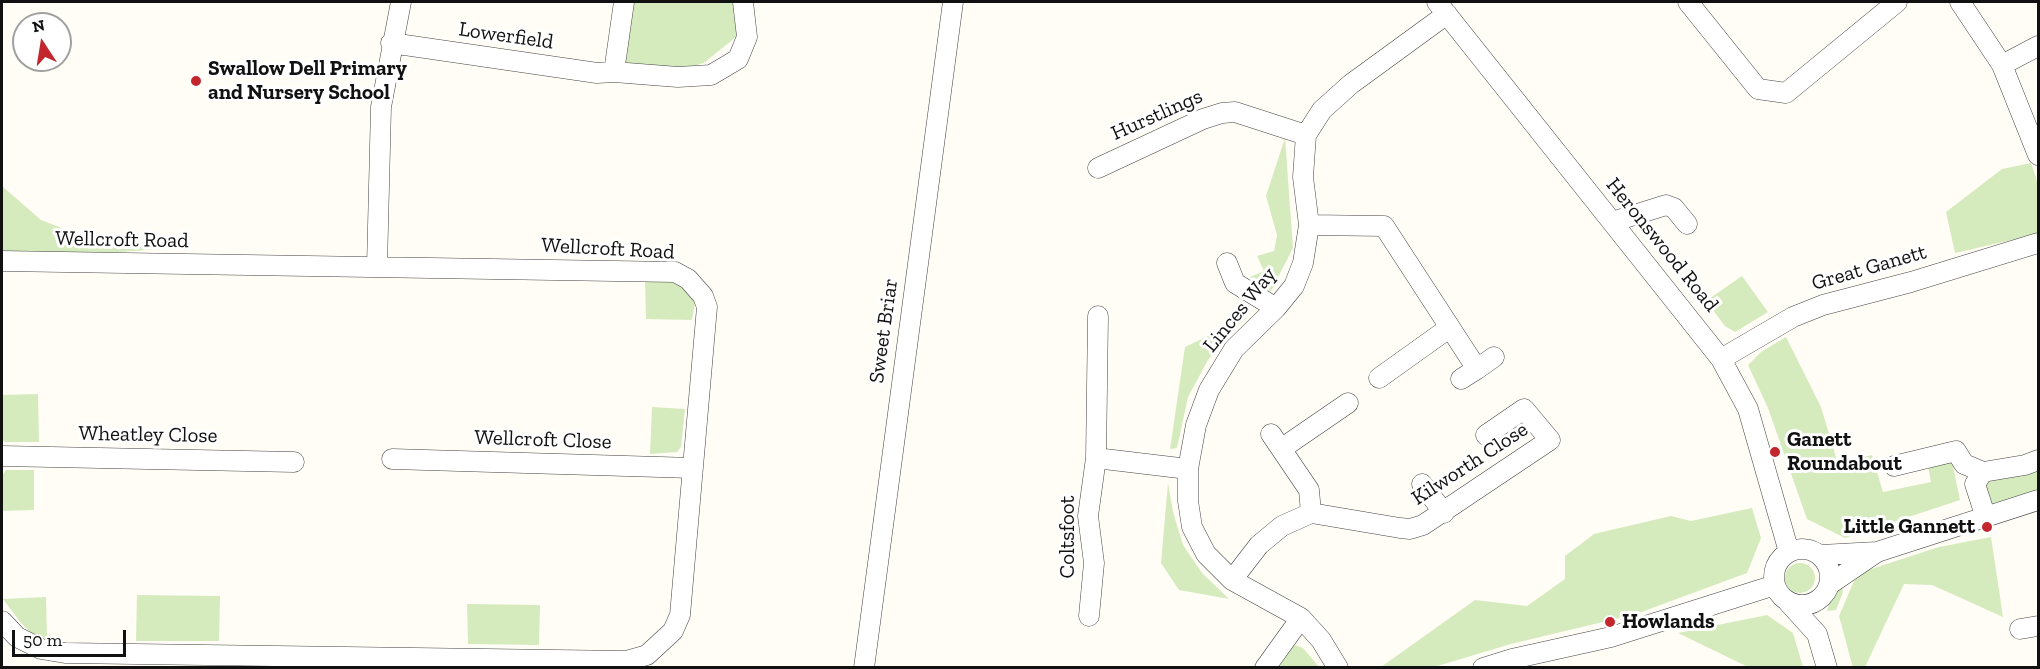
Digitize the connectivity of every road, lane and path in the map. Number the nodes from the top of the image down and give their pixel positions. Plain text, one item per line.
1 (401, 2) edge
2 (624, 2) edge
3 (743, 2) edge
4 (953, 2) edge
5 (1688, 2) edge
6 (1897, 2) edge
7 (1960, 2) edge
8 (1442, 8) edge
9 (391, 43) junction
10 (2038, 46) edge
11 (2002, 65) junction
12 (614, 72) junction
13 (1306, 135) junction
14 (2038, 155) edge
15 (1098, 168) dead end
16 (1612, 222) junction
17 (1687, 224) dead end
18 (1309, 225) junction
19 (2038, 243) edge
20 (2, 261) edge
21 (1227, 263) dead end
22 (377, 266) junction
23 (1276, 308) junction
24 (1098, 316) dead end
25 (1454, 335) junction
26 (1494, 357) dead end
27 (1721, 359) junction
28 (1379, 378) dead end
29 (1348, 403) dead end
30 (1486, 435) dead end
31 (2, 456) edge
32 (1096, 458) junction
33 (392, 459) dead end
34 (2038, 460) edge
35 (294, 462) dead end
36 (1894, 466) dead end
37 (693, 468) junction
38 (1188, 469) junction
39 (1983, 472) junction
40 (1422, 484) dead end
41 (2038, 501) edge
42 (1311, 513) junction
43 (1444, 513) junction
44 (1986, 518) junction
45 (1789, 552) junction
46 (1877, 552) junction
47 (1821, 555) junction
48 (1233, 580) junction
49 (1775, 585) junction
50 (1828, 589) junction
51 (1788, 602) junction
52 (1089, 616) dead end
53 (1301, 618) junction
54 (2, 621) edge
55 (1817, 634) junction
56 (340, 662) edge
57 (864, 668) edge
58 (1265, 668) edge
59 (1338, 668) edge
60 (1484, 668) edge
61 (1827, 668) edge

1 - 9 street
2 - 12 street
3 - 12 street, Lowerfield
4 - 57 street, Sweet Briar
5 - 6 street
7 - 11 street
8 - 13 street, Linces Way
8 - 16 street, Heronswood Road
9 - 12 street, Lowerfield
9 - 22 street
10 - 11 street
11 - 14 street
13 - 15 street, Hurstlings
13 - 18 street, Linces Way
16 - 17 street
16 - 27 street, Heronswood Road
18 - 23 street, Linces Way
18 - 25 street
19 - 27 street, Great Ganett
20 - 22 street, Wellcroft Road
21 - 23 street
22 - 37 street, Wellcroft Road
23 - 38 street, Linces Way
24 - 32 street, Coltsfoot
25 - 26 street
25 - 28 street
27 - 45 street, Heronswood Road
29 - 42 street
30 - 43 street, Kilworth Close
31 - 35 street, Wheatley Close
32 - 38 street
32 - 52 street, Coltsfoot
33 - 37 street, Wellcroft Close
34 - 39 street
36 - 39 street
37 - 56 street, Wellcroft Road
38 - 48 street, Linces Way
39 - 44 street
40 - 43 street
41 - 44 street
42 - 43 street, Kilworth Close
42 - 48 street
44 - 46 street
45 - 47 street
45 - 49 street
46 - 47 street
46 - 50 street
47 - 50 street
48 - 53 street, Linces Way
49 - 51 street
49 - 60 street
50 - 51 street
50 - 55 street
51 - 55 street
53 - 58 street
53 - 59 street, Linces Way
54 - 56 street, Wellcroft Road
55 - 61 street

